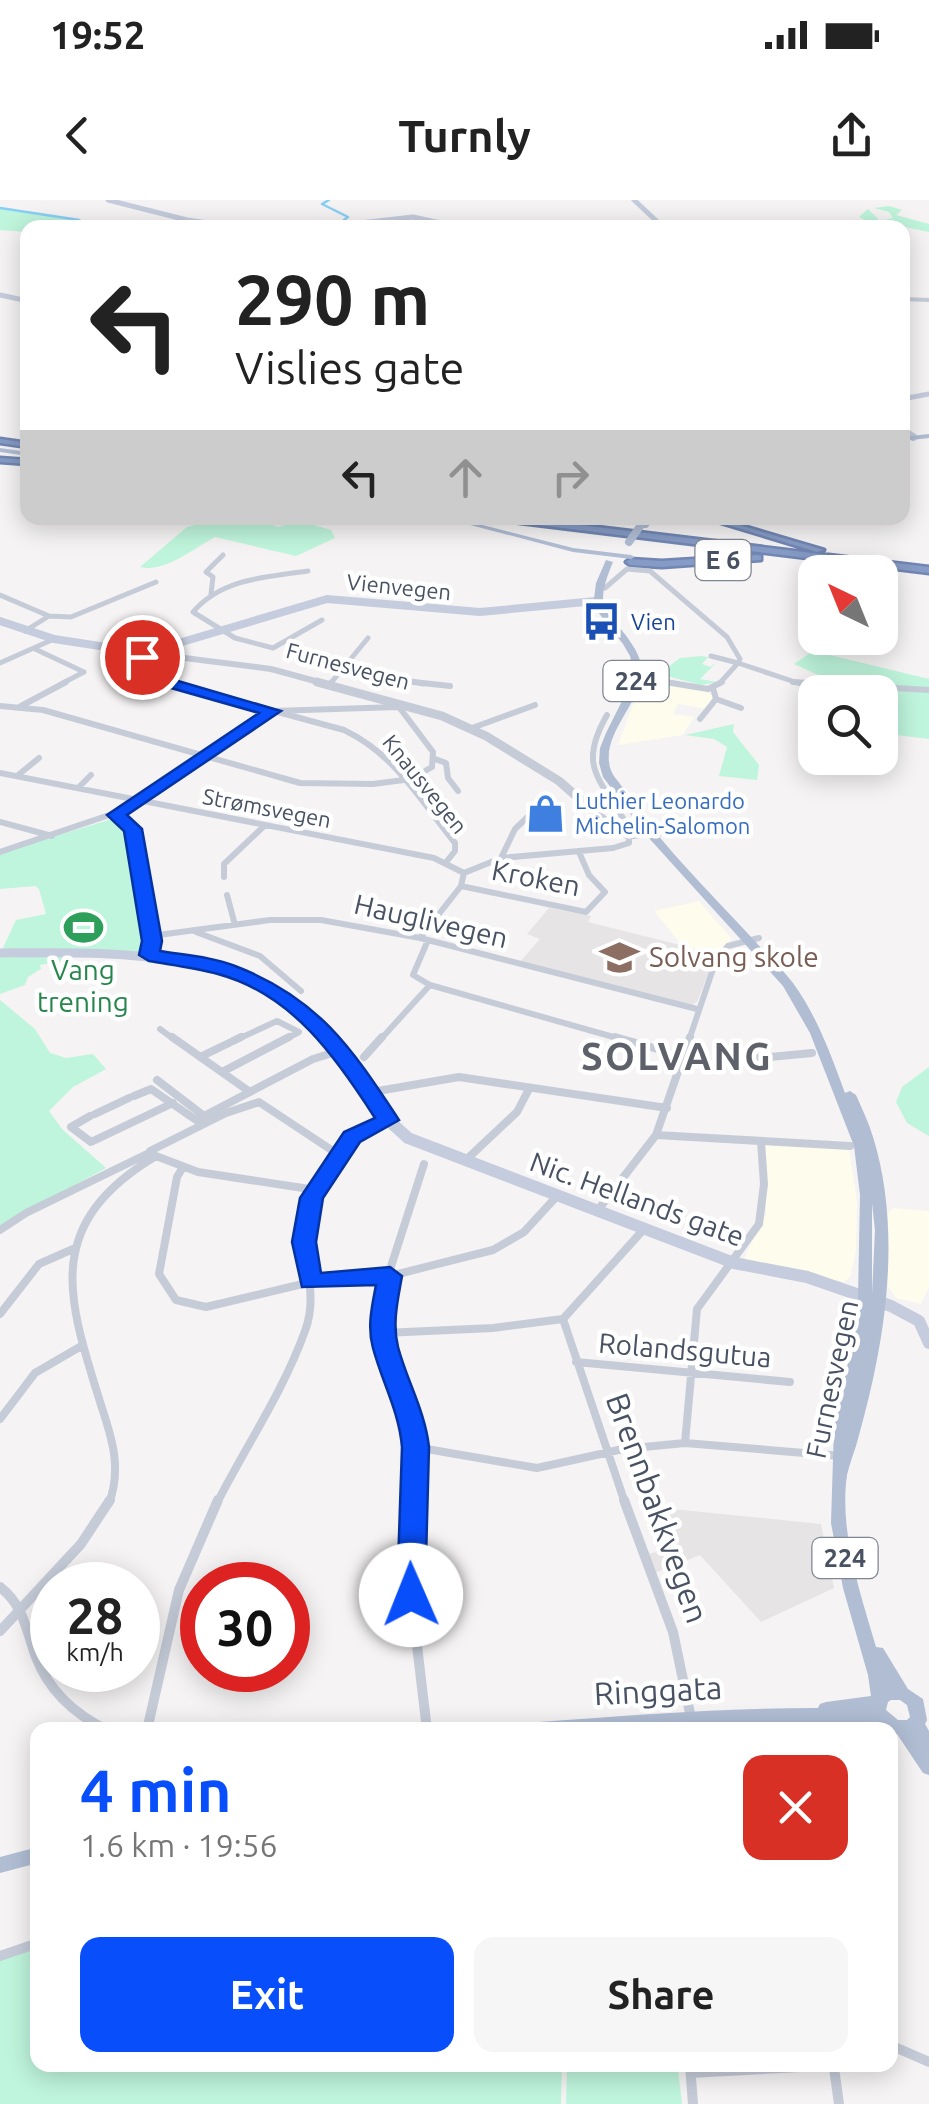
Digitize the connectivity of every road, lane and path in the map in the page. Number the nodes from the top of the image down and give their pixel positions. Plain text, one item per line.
1 (108, 200) edge
2 (634, 200) edge
3 (187, 220) edge
4 (384, 220) edge
5 (424, 220) edge
6 (655, 220) edge
7 (476, 525) edge
8 (560, 525) edge
9 (591, 525) edge
10 (643, 525) edge
11 (732, 525) edge
12 (630, 542) junction
13 (223, 555) dead end
14 (798, 555) edge
15 (833, 555) edge
16 (846, 555) edge
17 (610, 557) junction
18 (798, 559) edge
19 (627, 561) junction
20 (898, 564) edge
21 (898, 565) edge
22 (929, 568) edge
23 (308, 572) dead end
24 (156, 582) dead end
25 (603, 584) junction
26 (211, 594) junction
27 (0, 595) edge
28 (596, 601) junction
29 (49, 616) junction
30 (322, 620) dead end
31 (0, 622) edge
32 (219, 629) junction
33 (25, 630) junction
34 (368, 638) dead end
35 (54, 639) junction
36 (35, 648) junction
37 (146, 653) junction
38 (711, 656) dead end
39 (0, 663) edge
40 (738, 663) junction
41 (346, 664) junction
42 (638, 677) junction
43 (328, 686) junction
44 (450, 686) dead end
45 (712, 688) junction
46 (929, 690) edge
47 (716, 699) junction
48 (401, 705) junction
49 (534, 705) dead end
50 (0, 706) edge
51 (21, 706) junction
52 (741, 708) dead end
53 (273, 711) junction
54 (607, 715) dead end
55 (700, 719) dead end
56 (472, 728) junction
57 (39, 758) dead end
58 (204, 758) junction
59 (435, 759) junction
60 (0, 772) edge
61 (91, 775) dead end
62 (17, 776) junction
63 (404, 780) junction
64 (78, 788) junction
65 (458, 791) dead end
66 (141, 800) junction
67 (538, 808) dead end
68 (116, 815) junction
69 (0, 822) edge
70 (263, 826) junction
71 (609, 827) junction
72 (655, 833) junction
73 (629, 835) junction
74 (52, 836) junction
75 (0, 852) edge
76 (579, 852) junction
77 (501, 858) junction
78 (447, 862) junction
79 (464, 873) junction
80 (224, 877) dead end
81 (461, 886) junction
82 (227, 895) dead end
83 (234, 925) junction
84 (196, 932) junction
85 (151, 936) junction
86 (424, 939) junction
87 (754, 939) junction
88 (0, 952) edge
89 (149, 955) junction
90 (430, 986) junction
91 (301, 990) dead end
92 (697, 1009) junction
93 (160, 1029) dead end
94 (342, 1050) junction
95 (812, 1053) dead end
96 (200, 1057) junction
97 (364, 1057) dead end
98 (680, 1057) junction
99 (222, 1072) junction
100 (157, 1080) dead end
101 (530, 1088) junction
102 (250, 1092) junction
103 (372, 1092) junction
104 (173, 1103) junction
105 (667, 1108) junction
106 (204, 1116) junction
107 (388, 1120) junction
108 (656, 1136) junction
109 (761, 1142) junction
110 (850, 1146) dead end
111 (153, 1154) junction
112 (339, 1155) junction
113 (464, 1162) junction
114 (424, 1164) dead end
115 (183, 1168) junction
116 (316, 1190) junction
117 (557, 1196) junction
118 (597, 1212) junction
119 (644, 1229) junction
120 (0, 1230) edge
121 (74, 1249) junction
122 (734, 1263) junction
123 (390, 1276) junction
124 (311, 1282) junction
125 (872, 1299) junction
126 (0, 1314) edge
127 (563, 1320) junction
128 (384, 1333) junction
129 (929, 1343) edge
130 (82, 1346) junction
131 (576, 1362) junction
132 (692, 1372) junction
133 (790, 1382) dead end
134 (0, 1419) edge
135 (686, 1443) junction
136 (415, 1447) junction
137 (606, 1452) junction
138 (842, 1456) junction
139 (0, 1587) edge
140 (22, 1608) junction
141 (0, 1632) edge
142 (867, 1636) junction
143 (879, 1706) junction
144 (916, 1710) edge
145 (691, 1718) junction
146 (91, 1722) edge
147 (149, 1722) edge
148 (426, 1722) edge
149 (636, 1722) edge
150 (887, 1722) edge
151 (894, 1722) edge
152 (929, 1746) edge
153 (929, 1768) edge
154 (30, 1857) edge
155 (0, 1866) edge
156 (30, 1946) edge
157 (0, 1956) edge
158 (898, 2048) edge
159 (929, 2062) edge
160 (691, 2072) edge
161 (836, 2072) edge
162 (692, 2104) edge
163 (838, 2104) edge

1 - 3 main road
2 - 6 main road
4 - 5 main road
7 - 17 main road
8 - 14 highway, E 6
9 - 15 highway, E 6
10 - 12 main road, bridge
11 - 16 highway, E 6
12 - 17 main road
12 - 19 main road
13 - 26 street
17 - 19 main road
17 - 25 main road
18 - 19 highway, E 6
19 - 25 main road
20 - 22 highway, E 6
21 - 22 highway, E 6
23 - 26 street
24 - 29 street
25 - 28 main road
25 - 40 street
26 - 32 street
27 - 29 street
28 - 32 main road, Vienvegen
28 - 42 main road, 224
29 - 33 street
30 - 32 street
31 - 33 main road, Furnesvegen
32 - 37 main road, Vienvegen
33 - 35 main road, Furnesvegen
34 - 41 street
35 - 36 street
35 - 37 main road, Furnesvegen
36 - 39 street
36 - 51 street
37 - 43 street, Furnesvegen
37 - 53 street, Knausvegen
38 - 40 street
40 - 45 street
40 - 46 street
41 - 43 street
41 - 44 street
42 - 45 street
42 - 72 main road, Furnesvegen / 224
43 - 48 street, Furnesvegen
45 - 47 street
47 - 52 street
47 - 55 street
48 - 53 street
48 - 56 street, Furnesvegen
48 - 59 street
49 - 56 street
50 - 51 street
51 - 58 street
53 - 58 street
53 - 63 street, Knausvegen
54 - 71 street
56 - 71 street, Furnesvegen
57 - 62 street
58 - 63 street
58 - 66 street
59 - 63 street
59 - 65 street
60 - 62 street, Strømsvegen
61 - 64 street
62 - 64 street, Strømsvegen
63 - 78 street, Knausvegen
64 - 66 street, Strømsvegen
66 - 68 street
66 - 70 street, Strømsvegen
67 - 77 street
68 - 74 street
68 - 85 street
69 - 74 street
70 - 78 street, Strømsvegen
70 - 80 street
71 - 73 street, Furnesvegen
72 - 73 street, Furnesvegen
72 - 87 main road, Furnesvegen / 224
73 - 76 street
74 - 75 street
76 - 77 street
76 - 81 street, Kroken
77 - 79 street
78 - 79 street, Strømsvegen
79 - 81 street
81 - 86 street
82 - 83 street
83 - 84 street, Hauglivegen
83 - 86 street, Hauglivegen
84 - 85 street, Hauglivegen
84 - 91 street
85 - 89 street
86 - 90 street
86 - 92 street, Hauglivegen
87 - 92 street
87 - 125 main road, Furnesvegen / 224
88 - 89 main road
89 - 94 main road
90 - 97 street
90 - 98 street
92 - 98 street
93 - 96 street
94 - 102 street
94 - 103 main road
95 - 98 street
96 - 99 street
96 - 99 street
98 - 105 street
99 - 102 street
100 - 106 street
101 - 103 street
101 - 105 street
101 - 113 street
102 - 106 street
103 - 107 main road
104 - 104 street
104 - 106 street
105 - 108 street
107 - 112 street
107 - 113 main road, Nic. Hellands gate
108 - 109 street
108 - 118 street
109 - 110 street
109 - 122 street
111 - 112 street
111 - 115 street
111 - 120 street
111 - 121 street
112 - 116 street
113 - 117 main road, Nic. Hellands gate
114 - 123 street
115 - 116 street
115 - 124 street
116 - 124 street
117 - 118 main road, Nic. Hellands gate
117 - 123 street
118 - 119 main road, Nic. Hellands gate
119 - 122 main road, Nic. Hellands gate
119 - 127 street
121 - 126 street
121 - 130 street
122 - 125 main road, Nic. Hellands gate
122 - 132 street
123 - 124 street
123 - 128 street
124 - 147 street
125 - 129 main road, Nic. Hellands gate
125 - 138 main road, Furnesvegen / 224
127 - 128 street
127 - 131 street, Brennbakkvegen
128 - 136 street
130 - 134 street
130 - 140 street
131 - 132 street, Rolandsgutua
131 - 137 street, Brennbakkvegen
132 - 133 street, Rolandsgutua
132 - 135 street
135 - 137 street
135 - 138 street
136 - 137 street
136 - 148 street
137 - 145 street, Brennbakkvegen
138 - 142 main road, Furnesvegen / 224
139 - 140 street
140 - 141 street
140 - 146 street
142 - 143 main road, Furnesvegen / 224
142 - 144 main road, Furnesvegen / 224
143 - 144 main road
143 - 145 main road, Ringgata
143 - 150 main road
144 - 151 main road
144 - 152 main road, Furnesvegen / 224
144 - 153 main road, Furnesvegen / 224
145 - 149 main road, Ringgata
154 - 155 main road
156 - 157 street
158 - 159 street
160 - 162 street
161 - 163 street

